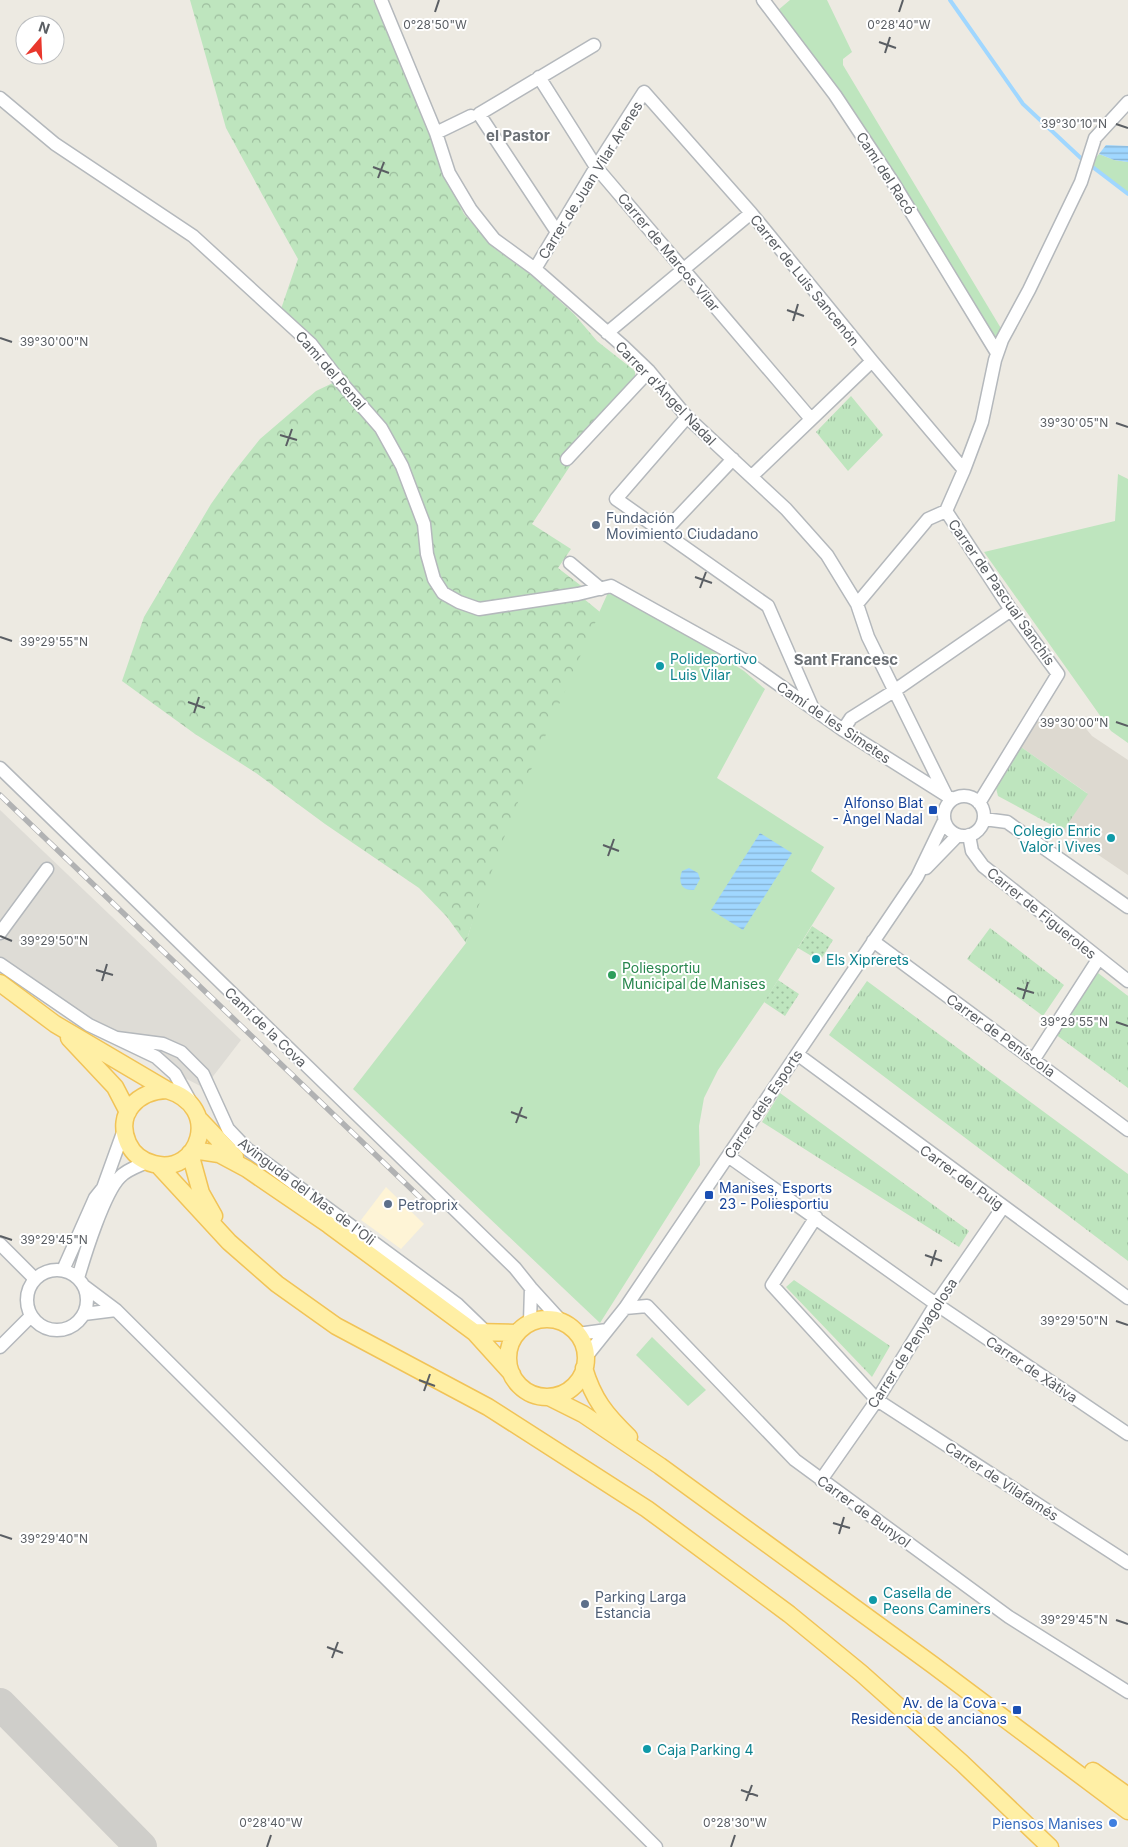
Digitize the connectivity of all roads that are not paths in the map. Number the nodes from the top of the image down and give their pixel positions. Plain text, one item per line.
1 (381, 0) edge
2 (763, 0) edge
3 (594, 45) dead end
4 (539, 77) junction
5 (644, 92) joint
6 (0, 98) edge
7 (1128, 102) edge
8 (475, 115) junction
9 (436, 133) junction
10 (596, 166) junction
11 (751, 213) junction
12 (557, 232) junction
13 (535, 269) junction
14 (684, 270) junction
15 (607, 333) junction
16 (997, 353) junction
17 (872, 361) junction
18 (649, 371) junction
19 (687, 417) junction
20 (812, 419) junction
21 (567, 459) dead end
22 (733, 459) junction
23 (964, 470) junction
24 (752, 476) junction
25 (946, 510) junction
26 (664, 532) junction
27 (570, 563) dead end
28 (606, 587) junction
29 (857, 604) junction
30 (1011, 610) junction
31 (894, 691) junction
32 (814, 710) junction
33 (843, 730) junction
34 (0, 768) edge
35 (949, 797) junction
36 (979, 803) junction
37 (984, 819) junction
38 (944, 821) junction
39 (964, 835) junction
40 (47, 869) dead end
41 (917, 876) junction
42 (1128, 907) edge
43 (0, 933) edge
44 (873, 941) junction
45 (1099, 958) junction
46 (0, 964) edge
47 (1128, 981) edge
48 (0, 983) edge
49 (55, 1024) junction
50 (117, 1038) junction
51 (797, 1054) junction
52 (1034, 1059) junction
53 (168, 1090) junction
54 (190, 1101) junction
55 (126, 1119) junction
56 (200, 1120) junction
57 (1127, 1127) edge
58 (192, 1152) junction
59 (728, 1156) junction
60 (152, 1164) junction
61 (247, 1169) junction
62 (1003, 1207) junction
63 (816, 1217) junction
64 (229, 1242) junction
65 (0, 1244) edge
66 (64, 1270) junction
67 (34, 1278) junction
68 (81, 1282) junction
69 (530, 1288) junction
70 (1128, 1298) edge
71 (936, 1304) junction
72 (625, 1308) junction
73 (116, 1310) junction
74 (84, 1314) junction
75 (31, 1316) junction
76 (530, 1322) junction
77 (562, 1322) junction
78 (607, 1330) junction
79 (480, 1332) junction
80 (517, 1333) junction
81 (578, 1334) junction
82 (0, 1347) edge
83 (585, 1363) junction
84 (512, 1374) junction
85 (549, 1397) junction
86 (877, 1400) junction
87 (1128, 1434) edge
88 (660, 1466) junction
89 (821, 1480) junction
90 (1128, 1563) edge
91 (932, 1665) junction
92 (1128, 1692) edge
93 (1128, 1796) edge
94 (1128, 1811) edge
95 (656, 1847) edge
96 (1050, 1847) edge

1 - 9 street, Carrer d'Àngel Nadal
2 - 16 street, Camí del Racó
3 - 4 street
4 - 8 street
4 - 10 street, Carrer de Marcos Vilar
5 - 10 street, Carrer de Juan Vilar Arenes
5 - 11 street, Carrer de Luis Sancenón
6 - 28 street, Camí del Penal
7 - 16 street
8 - 9 street
8 - 12 street
9 - 13 street, Carrer d'Àngel Nadal
10 - 12 street, Carrer de Juan Vilar Arenes
10 - 14 street, Carrer de Marcos Vilar
11 - 14 street
11 - 17 street, Carrer de Luis Sancenón
12 - 13 street, Carrer de Juan Vilar Arenes
13 - 15 street, Carrer d'Àngel Nadal
14 - 15 street
14 - 20 street, Carrer de Marcos Vilar
15 - 18 street, Carrer d'Àngel Nadal
16 - 23 street
17 - 20 street
17 - 23 street, Carrer de Luis Sancenón
18 - 19 street, Carrer d'Àngel Nadal
18 - 21 street
19 - 22 street, Carrer d'Àngel Nadal
19 - 26 street
20 - 24 street
22 - 24 street, Carrer d'Àngel Nadal
22 - 26 street
23 - 25 street
24 - 29 street, Carrer d'Àngel Nadal
25 - 29 street
25 - 30 street, Carrer de Pascual Sanchís
26 - 32 street
27 - 28 street, Camí de les Simetes
28 - 32 street, Camí de les Simetes
29 - 31 street, Carrer d'Àngel Nadal
30 - 31 street
30 - 36 street, Carrer de Pascual Sanchís
31 - 33 street
31 - 35 street, Carrer d'Àngel Nadal
32 - 33 street, Camí de les Simetes
33 - 35 street, Camí de les Simetes
34 - 69 street, Camí de la Cova
35 - 36 street
35 - 38 street
36 - 37 street
37 - 39 street
37 - 42 street
38 - 39 street
38 - 41 street, Carrer dels Esports
39 - 41 street, Carrer dels Esports
39 - 45 street, Carrer de Figueroles
40 - 43 street
41 - 44 street, Carrer dels Esports
44 - 51 street, Carrer dels Esports
44 - 52 street, Carrer de Peníscola
45 - 47 street, Carrer de Figueroles
45 - 52 street
46 - 50 street, Avinguda del Mas de l'Oli
48 - 49 main road
49 - 53 main road
49 - 55 main road
50 - 54 street, Avinguda del Mas de l'Oli
50 - 79 street, Avinguda del Mas de l'Oli
51 - 59 street, Carrer dels Esports
51 - 62 street, Carrer del Puig
52 - 57 street, Carrer de Peníscola
53 - 54 main road
53 - 55 main road
54 - 56 main road
55 - 60 main road
55 - 66 street
56 - 58 main road
56 - 61 main road
58 - 60 main road
58 - 61 main road
58 - 64 main road
59 - 63 street, Carrer de Xàtiva
59 - 72 street, Carrer dels Esports
60 - 64 main road
60 - 68 street
61 - 79 main road
62 - 70 street, Carrer del Puig
62 - 71 street, Carrer de Penyagolosa
63 - 71 street, Carrer de Xàtiva
63 - 86 street, Carrer de Vilafamés
64 - 96 main road
65 - 67 street
66 - 67 street
66 - 68 street
67 - 75 street
68 - 73 street
68 - 74 street
69 - 76 street
69 - 77 street, Camí de la Cova
71 - 86 street, Carrer de Penyagolosa
71 - 87 street, Carrer de Xàtiva
72 - 78 street, Carrer dels Esports
72 - 89 street, Carrer de Bunyol
73 - 74 street
73 - 95 street
74 - 75 street
75 - 82 street
76 - 77 main road
76 - 80 main road
77 - 81 main road
78 - 81 street
78 - 83 street, Carrer dels Esports
79 - 80 main road
79 - 84 main road
80 - 84 main road
81 - 83 main road
83 - 85 main road
83 - 88 main road
84 - 85 main road
85 - 88 main road
86 - 89 street, Carrer de Penyagolosa
86 - 90 street, Carrer de Vilafamés
88 - 91 main road
89 - 92 street, Carrer de Bunyol
91 - 93 main road
91 - 94 main road

